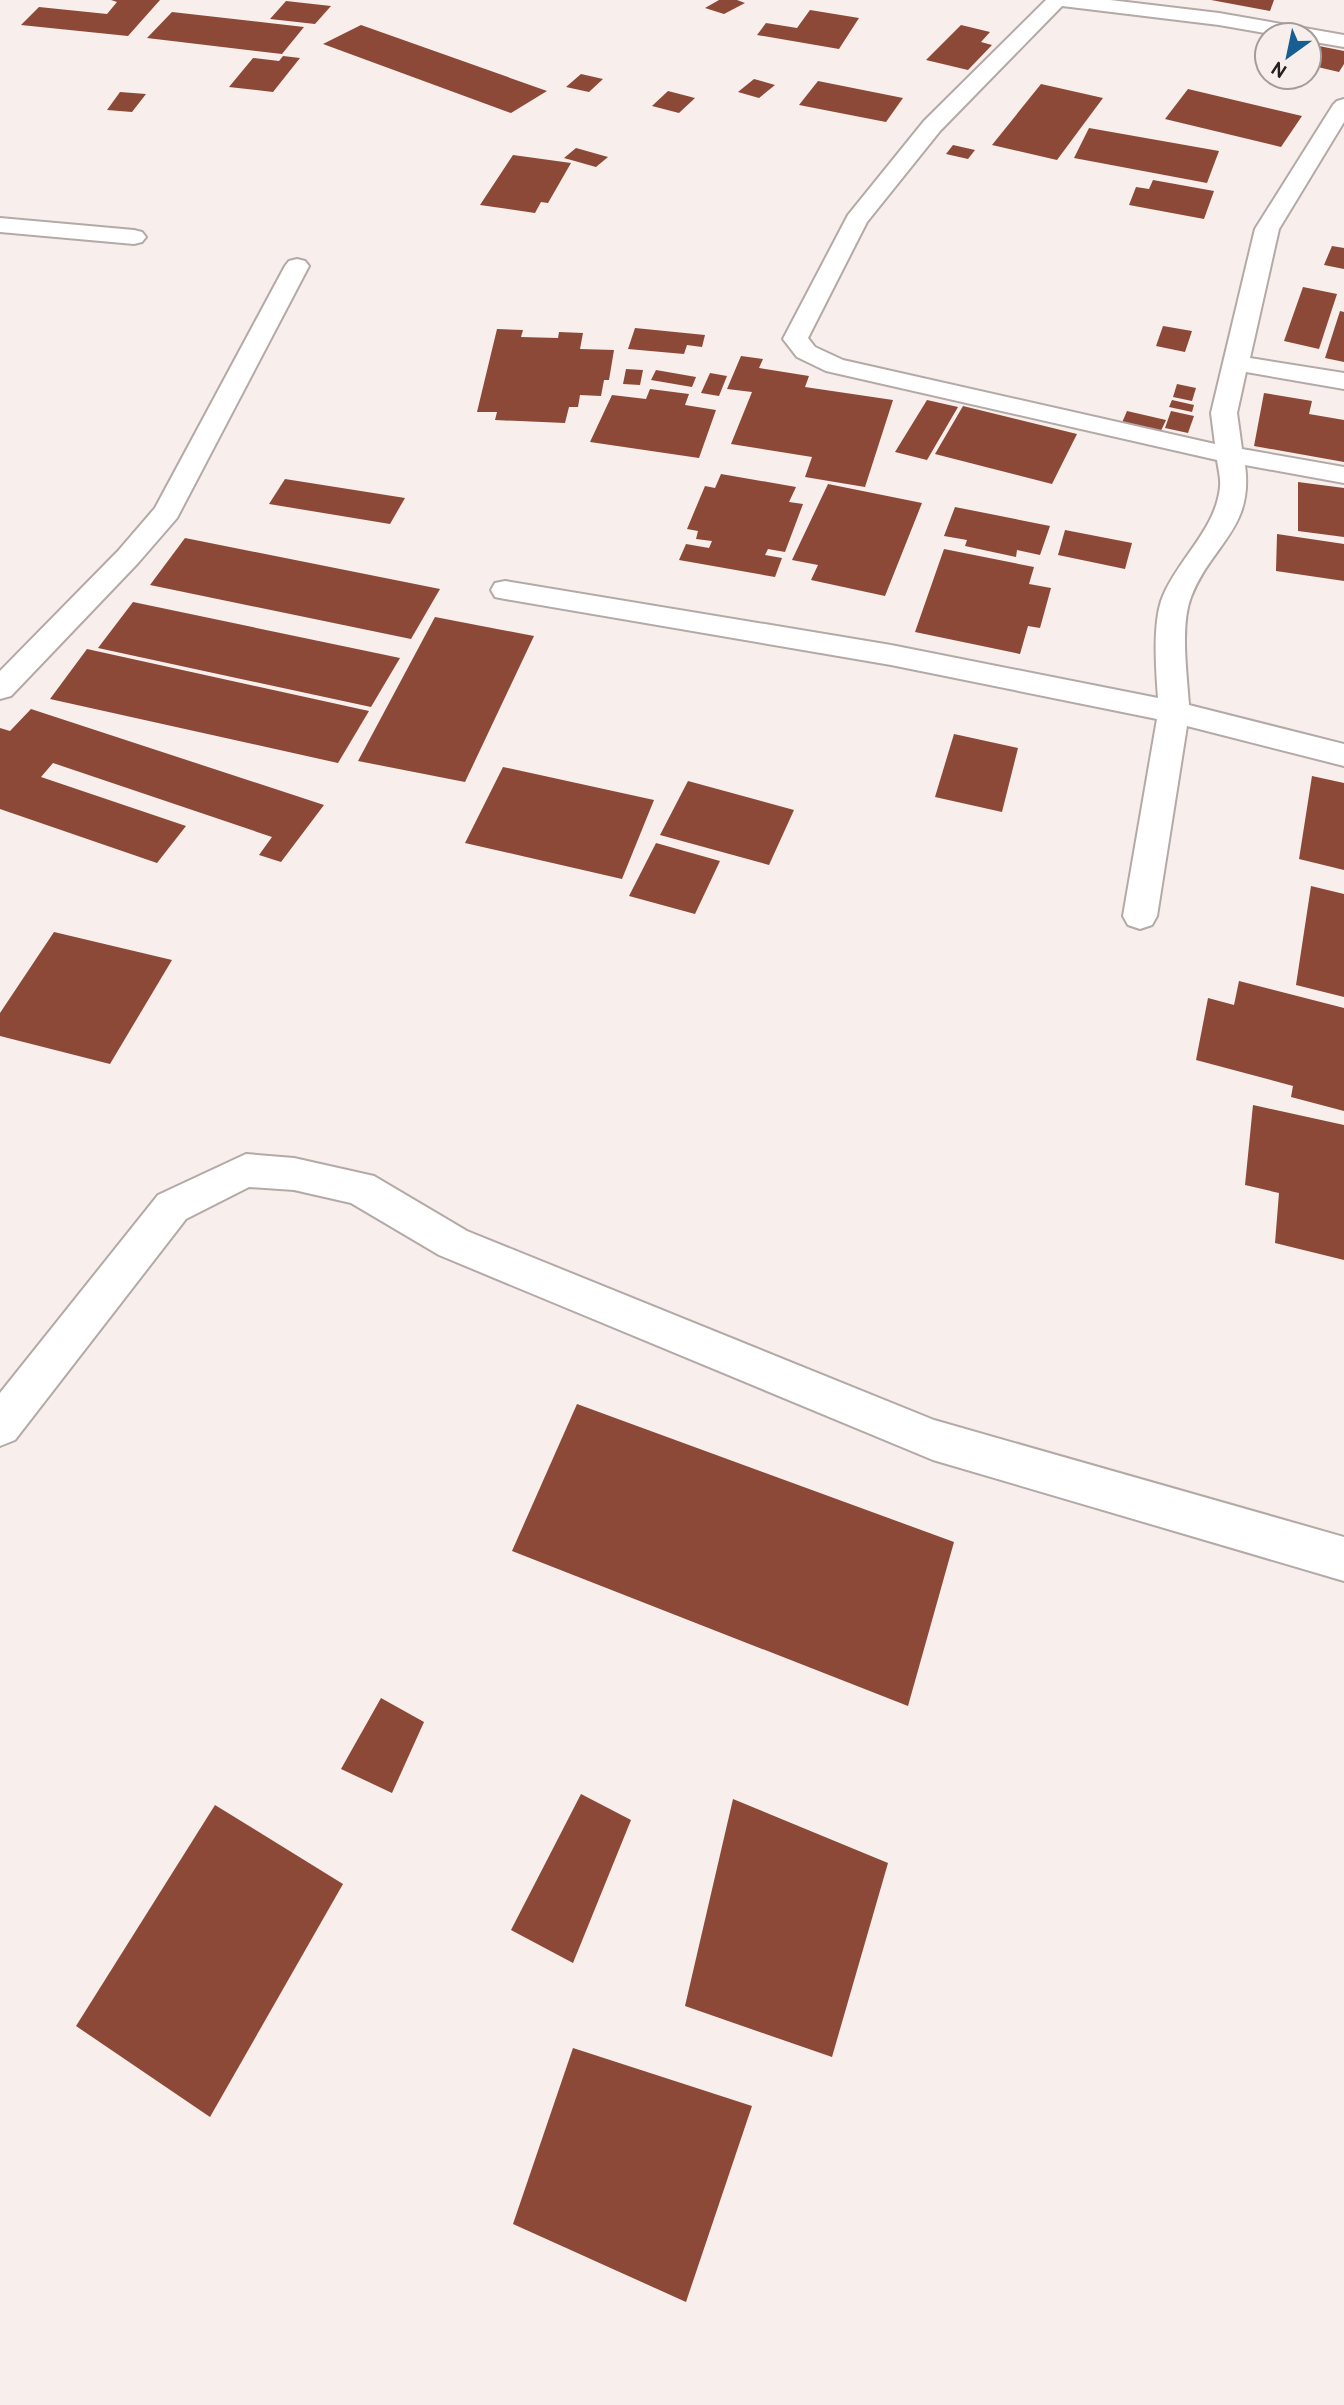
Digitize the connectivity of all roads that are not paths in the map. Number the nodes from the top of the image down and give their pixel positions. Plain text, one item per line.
1 (1059, 0) edge
2 (1344, 41) edge
3 (1344, 105) edge
4 (0, 225) edge
5 (134, 237) dead end
6 (297, 266) dead end
7 (1237, 363) junction
8 (1344, 381) edge
9 (1229, 456) junction
10 (1344, 475) edge
11 (505, 590) dead end
12 (0, 689) edge
13 (1174, 712) junction
14 (1344, 755) edge
15 (1140, 916) dead end
16 (0, 1426) edge
17 (1344, 1559) edge

1 - 2 street
1 - 9 street
3 - 7 street
4 - 5 street
6 - 12 street
7 - 8 street
7 - 9 street
9 - 10 street
9 - 13 street
11 - 13 street
13 - 14 street
13 - 15 street
16 - 17 street

